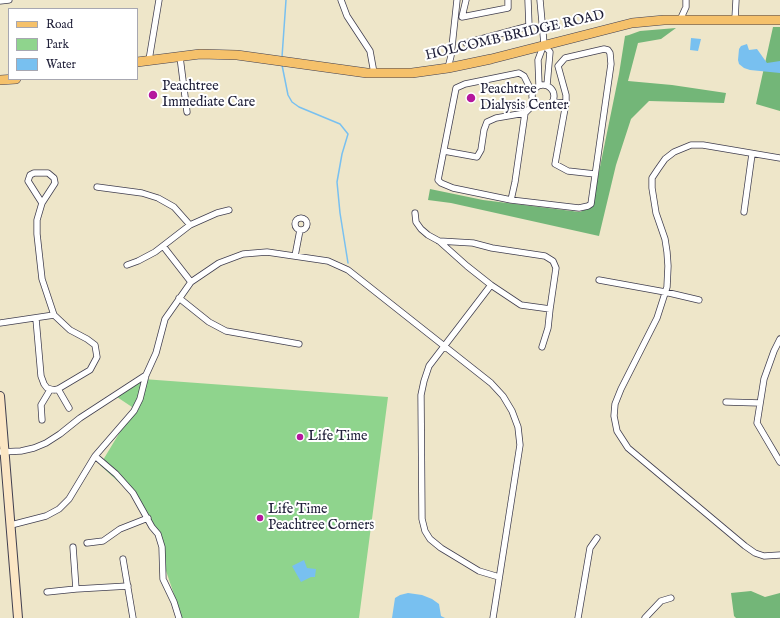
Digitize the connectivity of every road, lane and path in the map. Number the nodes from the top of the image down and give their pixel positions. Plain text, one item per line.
1 (9, 0) edge
2 (159, 0) edge
3 (457, 0) edge
4 (466, 0) edge
5 (508, 0) edge
6 (528, 0) edge
7 (540, 0) edge
8 (686, 0) edge
9 (736, 0) edge
10 (0, 1) edge
11 (341, 1) edge
12 (734, 19) junction
13 (680, 20) junction
14 (780, 20) edge
15 (466, 43) dead end
16 (544, 44) junction
17 (180, 57) junction
18 (149, 60) junction
19 (138, 62) edge
20 (448, 68) junction
21 (374, 73) junction
22 (539, 85) junction
23 (547, 85) junction
24 (532, 92) junction
25 (553, 102) junction
26 (566, 103) junction
27 (534, 104) junction
28 (187, 112) dead end
29 (525, 113) junction
30 (444, 151) junction
31 (752, 154) junction
32 (780, 158) edge
33 (595, 174) junction
34 (97, 187) dead end
35 (511, 200) junction
36 (42, 203) junction
37 (228, 210) dead end
38 (744, 212) dead end
39 (415, 213) dead end
40 (190, 225) junction
41 (300, 230) dead end
42 (439, 241) junction
43 (163, 246) junction
44 (295, 256) junction
45 (126, 265) dead end
46 (599, 280) dead end
47 (191, 282) junction
48 (491, 285) junction
49 (665, 292) junction
50 (179, 298) junction
51 (699, 300) dead end
52 (550, 310) junction
53 (54, 315) junction
54 (36, 319) junction
55 (0, 323) edge
56 (780, 339) edge
57 (300, 344) dead end
58 (444, 346) junction
59 (542, 347) dead end
60 (146, 375) junction
61 (58, 389) junction
62 (50, 390) junction
63 (0, 396) edge
64 (726, 402) dead end
65 (760, 403) junction
66 (69, 408) dead end
67 (42, 420) dead end
68 (2, 452) edge
69 (95, 456) junction
70 (780, 462) edge
71 (148, 518) junction
72 (11, 526) junction
73 (597, 538) dead end
74 (87, 543) dead end
75 (73, 547) dead end
76 (780, 555) edge
77 (123, 560) dead end
78 (500, 577) junction
79 (128, 586) junction
80 (76, 589) junction
81 (47, 592) dead end
82 (671, 598) dead end
83 (18, 618) edge
84 (133, 618) edge
85 (178, 618) edge
86 (493, 618) edge
87 (578, 618) edge
88 (645, 618) edge

1 - 10 street
2 - 18 street
3 - 20 street
4 - 5 street
6 - 15 street
7 - 16 street
8 - 13 street
9 - 12 street
11 - 21 street
12 - 13 main road, HOLCOMB BRIDGE ROAD
12 - 14 main road, HOLCOMB BRIDGE ROAD
13 - 16 main road, HOLCOMB BRIDGE ROAD
16 - 20 main road, HOLCOMB BRIDGE ROAD
16 - 22 street
16 - 23 street
17 - 18 main road, HOLCOMB BRIDGE ROAD
17 - 21 main road, HOLCOMB BRIDGE ROAD
17 - 28 street
18 - 19 main road, HOLCOMB BRIDGE ROAD
20 - 21 main road, HOLCOMB BRIDGE ROAD
22 - 23 street
22 - 24 street
23 - 25 street
24 - 27 street
24 - 30 street
25 - 26 street
25 - 27 street
26 - 33 street
26 - 33 street
27 - 29 street
29 - 30 street
29 - 35 street
30 - 35 street
31 - 32 street
31 - 38 street
31 - 49 street
33 - 35 street
34 - 40 street
36 - 36 street
36 - 53 street
37 - 40 street
39 - 42 street
40 - 43 street
41 - 44 street
42 - 48 street
42 - 52 street
43 - 45 street
43 - 47 street
44 - 47 street
44 - 58 street
46 - 49 street
47 - 50 street
48 - 52 street
48 - 58 street
49 - 51 street
49 - 76 street
50 - 57 street
50 - 60 street
52 - 59 street
53 - 54 street
53 - 61 street
54 - 55 street
54 - 62 street
56 - 65 street
58 - 78 street
58 - 78 street
60 - 68 street
60 - 69 street
61 - 62 street
61 - 66 street
62 - 67 street
63 - 68 street
64 - 65 street
65 - 70 street
68 - 72 street
69 - 71 street
69 - 72 street
71 - 74 street
71 - 85 street
72 - 83 street
73 - 87 street
75 - 80 street
77 - 79 street
78 - 86 street
79 - 80 street
79 - 84 street
80 - 81 street
82 - 88 street

